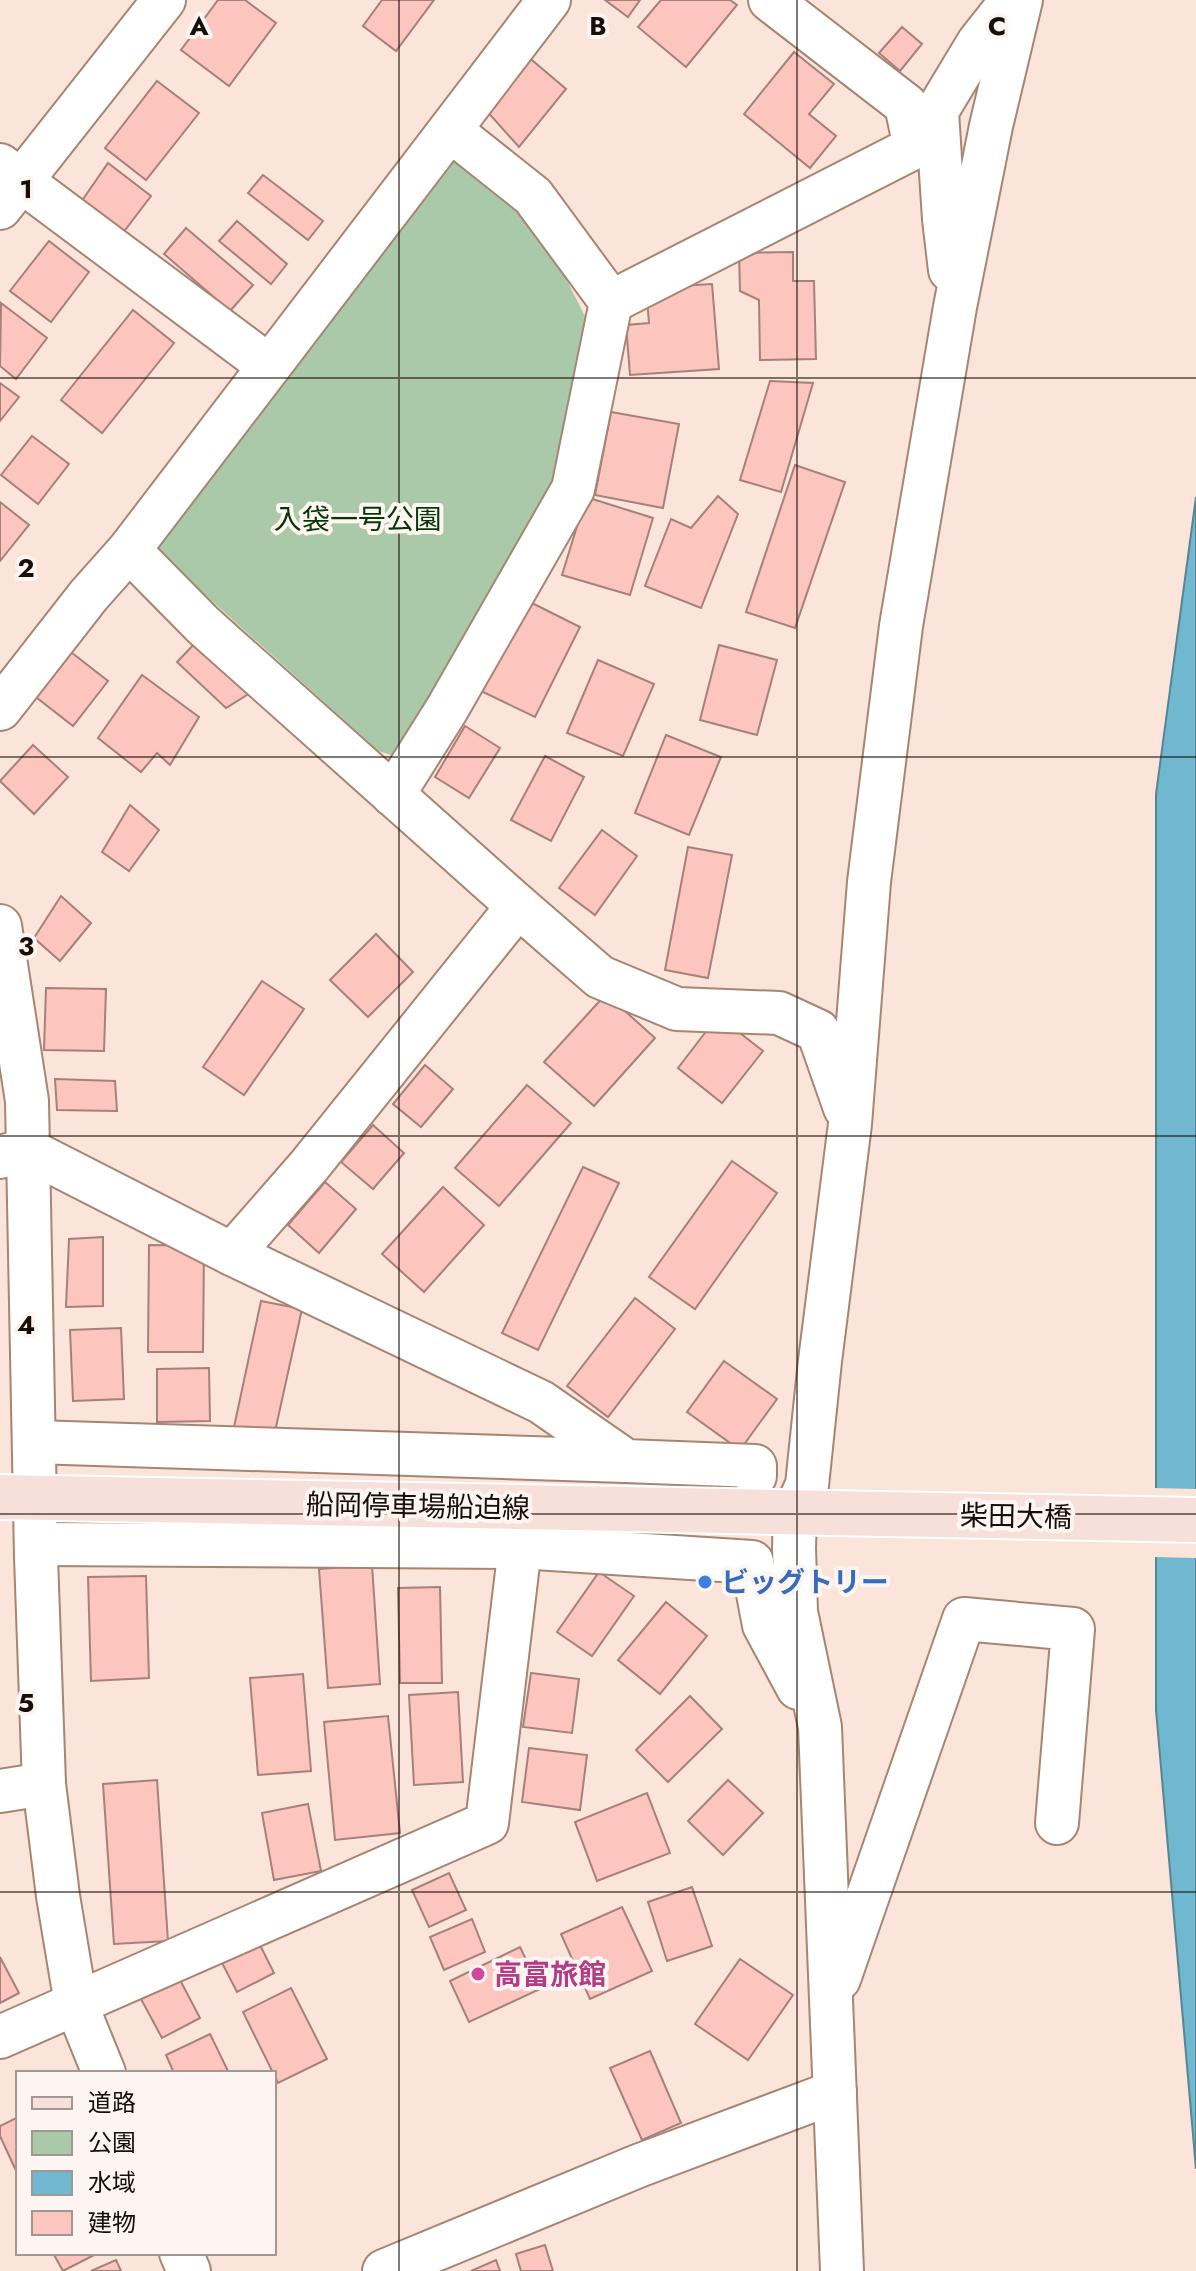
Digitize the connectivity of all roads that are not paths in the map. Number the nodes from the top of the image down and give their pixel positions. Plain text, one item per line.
1 (164, 0) edge
2 (549, 0) edge
3 (770, 0) edge
4 (1012, 0) edge
5 (1021, 0) edge
6 (937, 112) junction
7 (450, 130) junction
8 (915, 147) junction
9 (7, 184) edge
10 (611, 302) junction
11 (955, 307) junction
12 (269, 366) junction
13 (129, 550) junction
14 (0, 709) edge
15 (393, 795) junction
16 (518, 906) junction
17 (2, 943) edge
18 (850, 1124) junction
19 (14, 1154) edge
20 (232, 1254) junction
21 (34, 1442) junction
22 (626, 1461) junction
23 (755, 1476) dead end
24 (18, 1498) edge
25 (815, 1512) junction
26 (1196, 1520) edge
27 (37, 1544) junction
28 (520, 1547) junction
29 (820, 1727) junction
30 (44, 1784) junction
31 (0, 1791) edge
32 (1057, 1823) dead end
33 (832, 1999) junction
34 (76, 2004) junction
35 (0, 2037) edge
36 (103, 2071) edge
37 (835, 2092) junction
38 (384, 2271) edge
39 (842, 2271) edge

1 - 9 street
2 - 7 street
3 - 8 street
4 - 6 street
5 - 11 street
6 - 8 street
6 - 11 street
7 - 10 street
7 - 12 street
8 - 10 street
9 - 12 street
10 - 15 street
11 - 18 street
12 - 13 street
13 - 14 street
13 - 15 street
15 - 16 street
16 - 18 street
16 - 20 street
17 - 19 street
18 - 25 street
19 - 20 street
19 - 21 street
20 - 22 street
21 - 22 street
21 - 24 street
22 - 23 street
24 - 25 main road, 船岡停車場船迫線
24 - 27 street
25 - 26 main road, 柴田大橋
25 - 29 street
27 - 28 street
27 - 30 street
28 - 29 street
28 - 34 street
29 - 33 street
30 - 31 street
30 - 34 street
32 - 33 street
33 - 37 street
34 - 35 street
34 - 36 street
37 - 38 street
37 - 39 street

